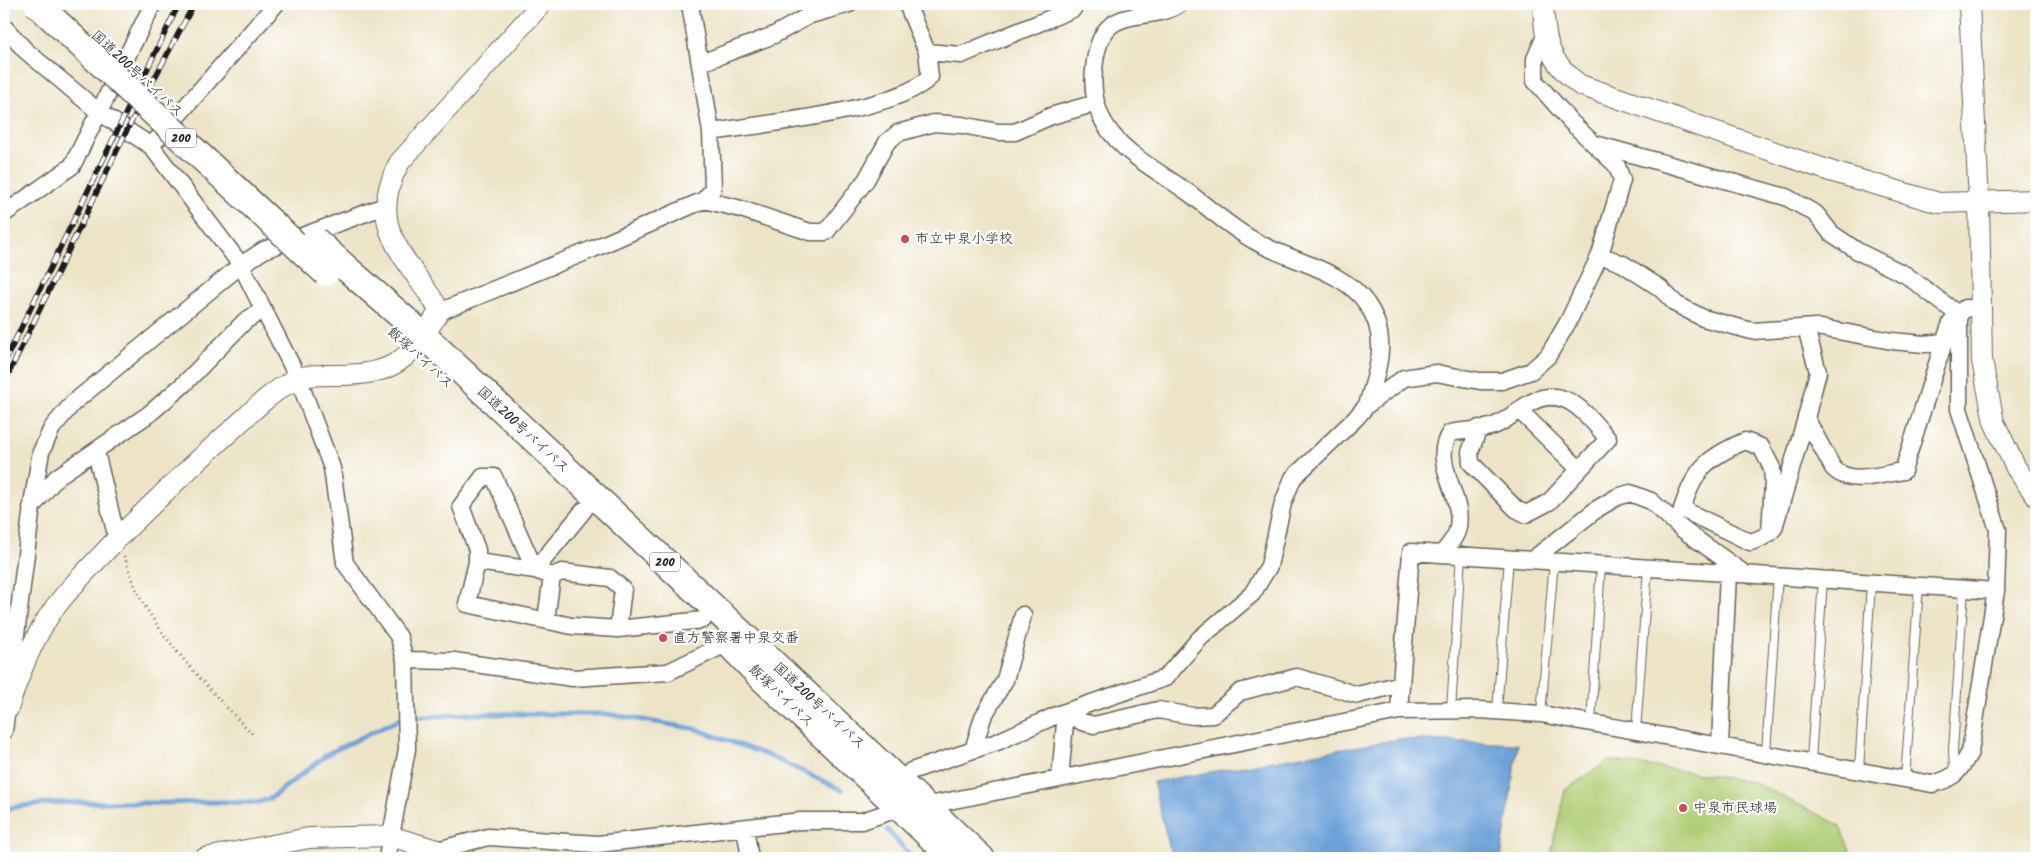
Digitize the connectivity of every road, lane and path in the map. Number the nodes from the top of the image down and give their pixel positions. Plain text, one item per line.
1 (37, 4) edge
2 (62, 4) edge
3 (153, 4) edge
4 (276, 4) edge
5 (540, 4) edge
6 (690, 4) edge
7 (849, 4) edge
8 (906, 4) edge
9 (1075, 4) edge
10 (1179, 4) edge
11 (1543, 4) edge
12 (1968, 4) edge
13 (4, 27) edge
14 (1545, 36) junction
15 (927, 52) junction
16 (701, 63) junction
17 (1096, 103) junction
18 (99, 112) junction
19 (711, 132) junction
20 (1593, 143) junction
21 (150, 146) junction
22 (704, 200) junction
23 (2036, 200) edge
24 (1979, 203) junction
25 (385, 206) junction
26 (4, 214) edge
27 (1600, 255) junction
28 (241, 265) junction
29 (336, 271) junction
30 (1980, 309) junction
31 (264, 310) junction
32 (440, 312) junction
33 (1959, 315) junction
34 (1806, 328) junction
35 (1944, 342) junction
36 (418, 343) junction
37 (298, 378) junction
38 (1367, 405) junction
39 (1519, 410) junction
40 (1806, 418) junction
41 (1480, 428) junction
42 (96, 452) junction
43 (1579, 469) junction
44 (2036, 496) edge
45 (31, 508) junction
46 (584, 510) junction
47 (1676, 514) junction
48 (1770, 533) junction
49 (117, 539) junction
50 (1442, 554) junction
51 (1461, 555) junction
52 (1509, 558) junction
53 (1532, 560) junction
54 (1554, 561) junction
55 (477, 562) junction
56 (1601, 564) junction
57 (1648, 568) junction
58 (535, 570) junction
59 (1728, 573) junction
60 (1745, 574) junction
61 (552, 576) junction
62 (1778, 576) junction
63 (1823, 579) junction
64 (1871, 582) junction
65 (1919, 586) junction
66 (1964, 589) junction
67 (1996, 591) junction
68 (1023, 615) dead end
69 (546, 620) junction
70 (703, 620) junction
71 (618, 629) junction
72 (728, 643) junction
73 (405, 660) junction
74 (1401, 684) junction
75 (8, 709) junction
76 (1451, 710) junction
77 (1399, 711) junction
78 (1497, 711) junction
79 (1066, 712) junction
80 (1541, 714) junction
81 (1591, 723) junction
82 (4, 731) edge
83 (1636, 731) junction
84 (254, 736) dead end
85 (1720, 744) junction
86 (973, 750) junction
87 (1766, 753) junction
88 (1811, 762) junction
89 (1859, 770) junction
90 (911, 771) dead end
91 (1954, 774) junction
92 (1060, 778) junction
93 (1905, 779) junction
94 (924, 806) junction
95 (898, 809) junction
96 (745, 828) junction
97 (390, 836) junction
98 (444, 854) edge
99 (206, 858) edge
100 (387, 858) edge
101 (750, 858) edge
102 (953, 858) edge
103 (981, 858) edge

1 - 29 highway, 200, bridge
2 - 29 highway, 国道200号バイパス / 200, bridge
3 - 18 street
4 - 21 street
5 - 25 street
6 - 16 street
7 - 16 street
8 - 15 street
9 - 15 street
10 - 17 street
11 - 14 street
12 - 24 street
13 - 18 street
14 - 20 street
14 - 24 street
15 - 19 street
16 - 19 street
17 - 22 street
17 - 38 street
18 - 21 street
18 - 26 street
19 - 22 street
20 - 27 street
20 - 33 street
21 - 28 street
22 - 32 street
23 - 24 street
24 - 30 street
25 - 28 street
25 - 32 street
27 - 34 street
27 - 38 street
28 - 31 street
28 - 45 street
29 - 36 highway, 国道200号バイパス / 200
30 - 33 street
30 - 44 street
31 - 37 street
31 - 42 street
32 - 36 street
33 - 35 street
33 - 67 street
34 - 35 street
34 - 40 street
35 - 40 street
36 - 37 street
36 - 46 highway, 飯塚バイパス / 200
36 - 94 highway, 国道200号バイパス / 200
37 - 49 street
37 - 73 street
38 - 79 street
39 - 41 street
39 - 43 street
39 - 43 street
40 - 48 street
41 - 43 street
41 - 50 street
42 - 45 street
42 - 49 street
45 - 75 street
46 - 58 street
46 - 70 highway, 飯塚バイパス / 200
47 - 48 street
47 - 48 street
47 - 53 street
47 - 60 street
49 - 75 street
49 - 84 path
50 - 51 street
50 - 74 street
51 - 52 street
51 - 76 lane
52 - 53 street
52 - 78 lane
53 - 54 street
54 - 56 street
54 - 80 lane
55 - 58 street
55 - 58 street
55 - 69 street
56 - 57 street
56 - 81 lane
57 - 59 street
57 - 83 lane
58 - 61 street
59 - 60 street
59 - 85 street
60 - 62 street
61 - 69 street
61 - 71 street
62 - 63 street
62 - 87 lane
63 - 64 street
63 - 88 lane
64 - 65 street
64 - 89 lane
65 - 66 street
65 - 93 lane
66 - 67 street
66 - 91 lane
67 - 91 street
68 - 86 street
69 - 71 street
70 - 71 street
70 - 72 highway, 飯塚バイパス / 200
72 - 73 street
72 - 95 highway, 飯塚バイパス / 200
73 - 97 street
74 - 77 street
74 - 79 street
75 - 82 street
76 - 77 street
76 - 78 street
77 - 92 street
78 - 80 street
79 - 86 street
79 - 92 street
80 - 81 street
81 - 83 street
83 - 85 street
85 - 87 street
86 - 90 street
87 - 88 street
88 - 89 street
89 - 93 street
91 - 93 street
92 - 94 street
94 - 95 street
94 - 103 highway, 国道200号バイパス / 200
95 - 96 street
95 - 102 highway, 飯塚バイパス / 200
96 - 98 street
96 - 101 street
97 - 98 street
97 - 99 street
97 - 100 street

